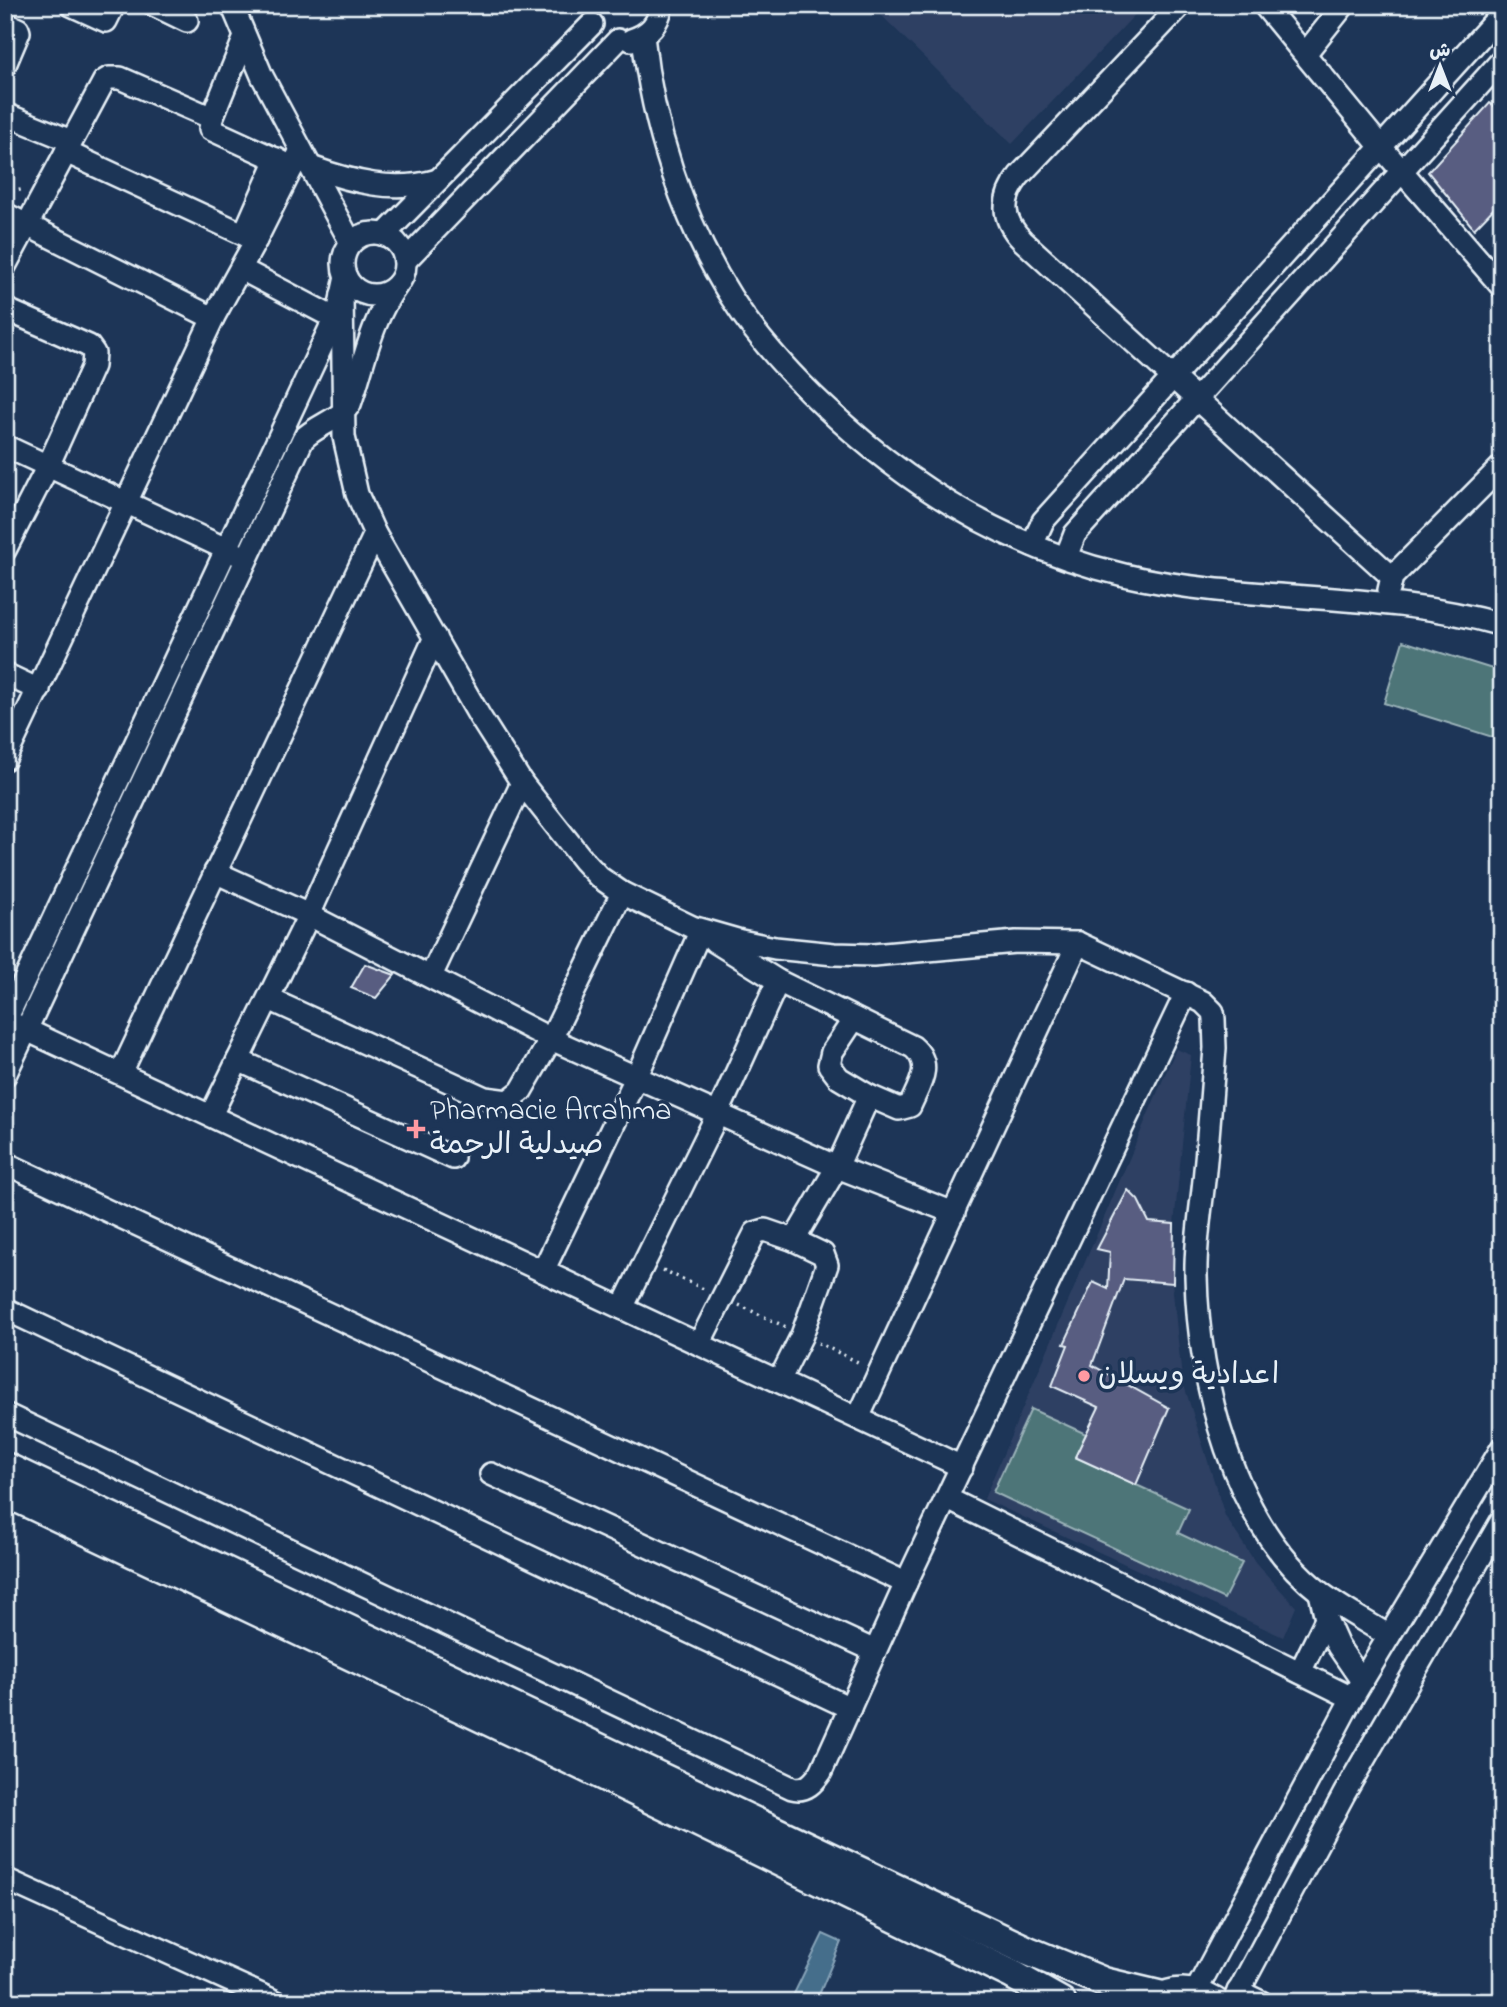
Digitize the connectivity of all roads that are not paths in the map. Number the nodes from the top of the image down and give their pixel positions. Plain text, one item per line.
1 (71, 5) edge
2 (114, 5) edge
3 (154, 5) edge
4 (232, 5) edge
5 (662, 5) edge
6 (1181, 5) edge
7 (1264, 5) edge
8 (1344, 5) edge
9 (1502, 13) edge
10 (589, 15) edge
11 (187, 21) dead end
12 (5, 23) edge
13 (643, 36) junction
14 (245, 37) junction
15 (618, 40) junction
16 (1305, 54) junction
17 (1502, 60) edge
18 (5, 65) edge
19 (5, 114) edge
20 (212, 118) junction
21 (68, 147) junction
22 (1381, 147) junction
23 (295, 161) junction
24 (1402, 172) junction
25 (440, 180) junction
26 (5, 214) edge
27 (29, 225) junction
28 (384, 235) junction
29 (250, 237) junction
30 (351, 243) junction
31 (405, 261) junction
32 (5, 266) edge
33 (241, 269) junction
34 (1498, 274) edge
35 (344, 285) junction
36 (397, 285) junction
37 (5, 309) edge
38 (213, 318) junction
39 (334, 318) junction
40 (1173, 377) junction
41 (1196, 399) junction
42 (343, 415) junction
43 (5, 446) edge
44 (48, 466) junction
45 (1502, 466) edge
46 (127, 503) junction
47 (375, 534) junction
48 (1032, 545) junction
49 (226, 549) junction
50 (5, 550) edge
51 (1066, 557) junction
52 (247, 559) junction
53 (1392, 577) junction
54 (1387, 602) junction
55 (1502, 625) edge
56 (435, 637) junction
57 (5, 674) edge
58 (39, 690) junction
59 (5, 759) edge
60 (522, 783) junction
61 (215, 872) junction
62 (622, 893) junction
63 (309, 915) junction
64 (696, 929) junction
65 (1078, 943) junction
66 (431, 976) junction
67 (778, 981) junction
68 (1186, 993) junction
69 (269, 999) junction
70 (854, 1019) junction
71 (6, 1020) edge
72 (26, 1030) junction
73 (551, 1039) junction
74 (238, 1060) junction
75 (121, 1073) junction
76 (5, 1074) edge
77 (636, 1078) junction
78 (869, 1096) junction
79 (719, 1113) junction
80 (211, 1115) junction
81 (453, 1158) dead end
82 (5, 1163) edge
83 (837, 1167) junction
84 (954, 1213) junction
85 (794, 1240) junction
86 (543, 1271) junction
87 (622, 1308) junction
88 (5, 1309) edge
89 (699, 1344) junction
90 (779, 1381) junction
91 (5, 1413) edge
92 (858, 1418) junction
93 (1502, 1448) edge
94 (5, 1467) edge
95 (962, 1467) junction
96 (491, 1474) dead end
97 (5, 1492) edge
98 (948, 1499) junction
99 (1502, 1520) edge
100 (906, 1583) junction
101 (1321, 1592) junction
102 (1326, 1619) junction
103 (1389, 1636) junction
104 (875, 1651) junction
105 (1300, 1672) junction
106 (1357, 1690) junction
107 (850, 1708) junction
108 (5, 1879) edge
109 (1220, 1997) edge
110 (1158, 1999) edge
111 (277, 2002) edge
112 (1061, 2002) edge
113 (1261, 2002) edge

1 - 2 street
3 - 11 street
4 - 14 street
5 - 13 street
6 - 40 street
7 - 16 street
8 - 16 street
9 - 22 street
10 - 15 street
10 - 25 street
12 - 18 street
13 - 15 street
13 - 48 street
14 - 20 street
14 - 23 street
15 - 31 street
16 - 22 street
17 - 24 street
19 - 21 street
20 - 21 street
20 - 23 street
21 - 27 street
21 - 29 street
22 - 24 street
22 - 40 street
23 - 25 street
23 - 29 street
23 - 30 street
24 - 34 street
24 - 41 street
25 - 28 street
26 - 27 street
27 - 32 street
27 - 38 street
28 - 30 street
28 - 31 street
29 - 33 street
30 - 35 street
31 - 36 street
33 - 38 street
33 - 39 street
35 - 36 street
35 - 39 street
35 - 42 street
36 - 42 street
37 - 44 street
38 - 46 street
39 - 49 street
40 - 41 street
40 - 48 street
41 - 51 street
41 - 53 street
42 - 47 street
42 - 52 street
43 - 44 street
44 - 46 street
44 - 50 street
45 - 53 street
46 - 49 street
46 - 58 street
47 - 56 street
47 - 61 street
48 - 51 street
49 - 52 street
49 - 71 street
51 - 54 street
52 - 72 street
53 - 54 street
54 - 55 street
56 - 60 street
56 - 63 street
57 - 58 street
58 - 59 street
60 - 62 street
60 - 66 street
61 - 63 street
61 - 75 street
62 - 64 street
62 - 73 street
63 - 66 street
63 - 69 street
64 - 65 street
64 - 67 street
64 - 77 street
65 - 68 street
65 - 84 street
66 - 73 street
67 - 70 street
67 - 79 street
68 - 95 street
68 - 101 street
69 - 73 street
69 - 74 street
70 - 78 street
70 - 78 street
71 - 72 street
72 - 75 street
72 - 76 street
73 - 77 street
74 - 80 street
74 - 81 street
75 - 80 street
77 - 79 street
77 - 86 street
78 - 83 street
79 - 83 street
79 - 87 street
80 - 86 street
82 - 100 street
83 - 84 street
83 - 85 street
84 - 92 street
85 - 89 street
85 - 90 street
86 - 87 street
87 - 89 street
88 - 107 street
89 - 90 street
90 - 92 street
91 - 107 street
92 - 95 street
93 - 103 street
94 - 110 main road
95 - 98 street
96 - 104 street
97 - 112 main road
98 - 100 street
98 - 105 street
99 - 109 street
100 - 104 street
101 - 102 street
101 - 103 street
102 - 105 street
102 - 106 street
103 - 106 street
104 - 107 street
105 - 106 street
106 - 109 street
108 - 111 street
109 - 110 main road
109 - 113 street

